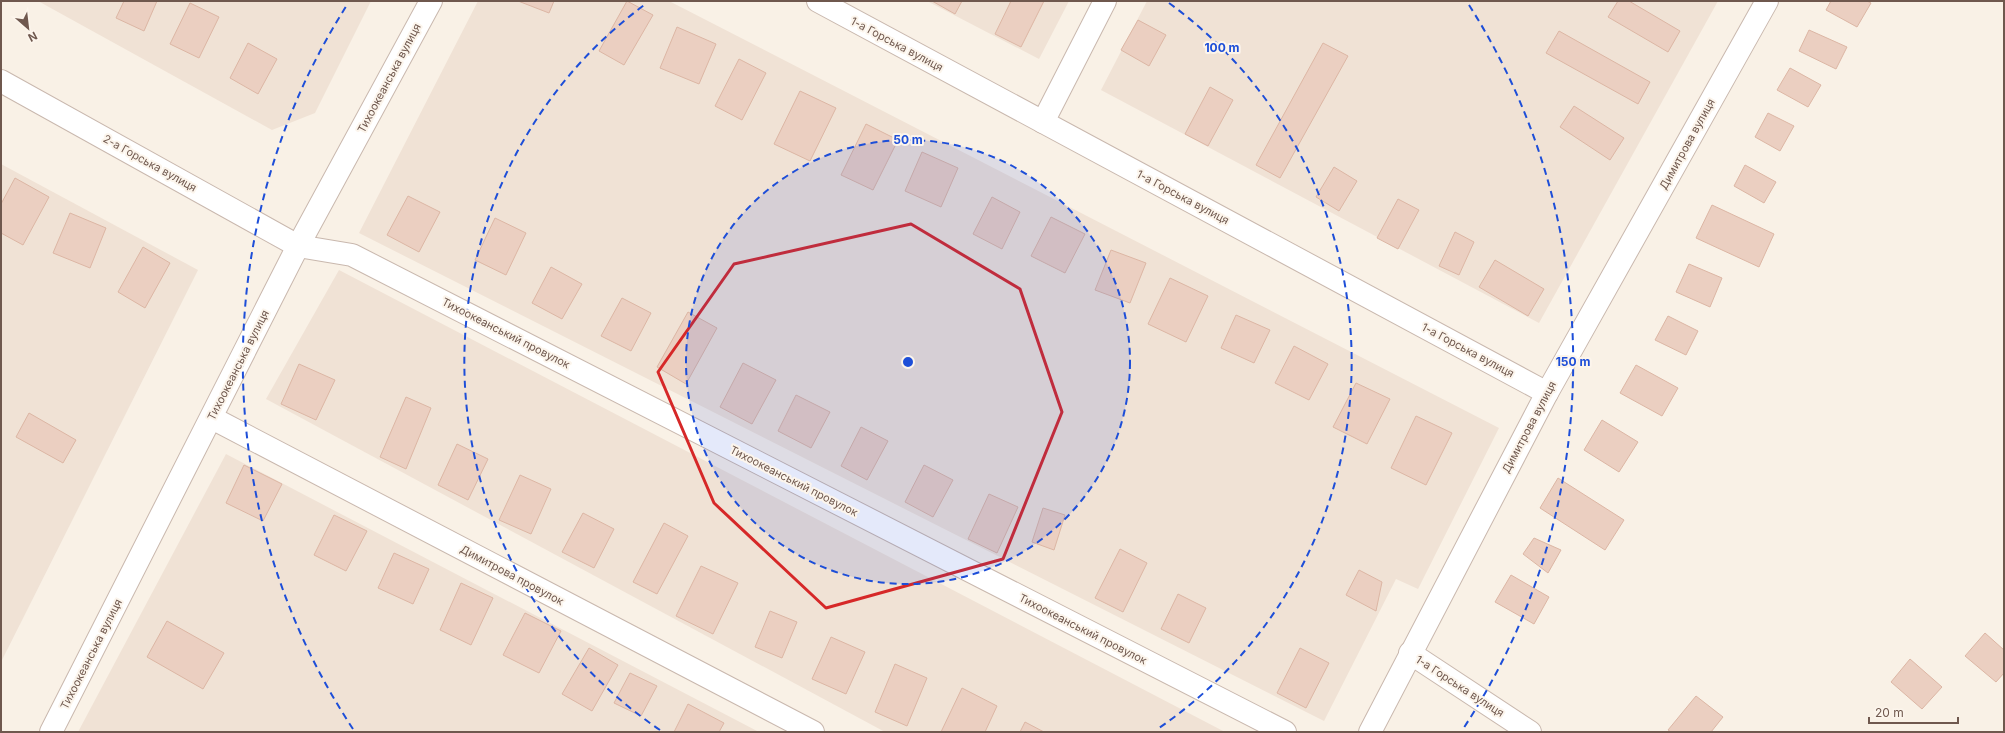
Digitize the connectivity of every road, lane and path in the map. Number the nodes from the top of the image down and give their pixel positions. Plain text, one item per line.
1 (431, 1) edge
2 (818, 1) edge
3 (1105, 1) edge
4 (1767, 1) edge
5 (1, 81) edge
6 (1043, 122) junction
7 (298, 246) junction
8 (1547, 393) junction
9 (212, 418) junction
10 (1410, 653) junction
11 (52, 732) edge
12 (813, 732) edge
13 (1285, 732) edge
14 (1370, 732) edge
15 (1530, 732) edge

1 - 7 street, Тихоокеанська вулиця
2 - 6 street, 1-а Горська вулиця
3 - 6 street
4 - 8 street, Димитрова вулиця
5 - 7 street, 2-а Горська вулиця
6 - 8 street, 1-а Горська вулиця
7 - 9 street, Тихоокеанська вулиця
7 - 13 street, Тихоокеанський провулок
8 - 10 street, Димитрова вулиця
9 - 11 street, Тихоокеанська вулиця
9 - 12 street, Димитрова провулок
10 - 14 street, Димитрова вулиця
10 - 15 street, 1-а Горська вулиця

